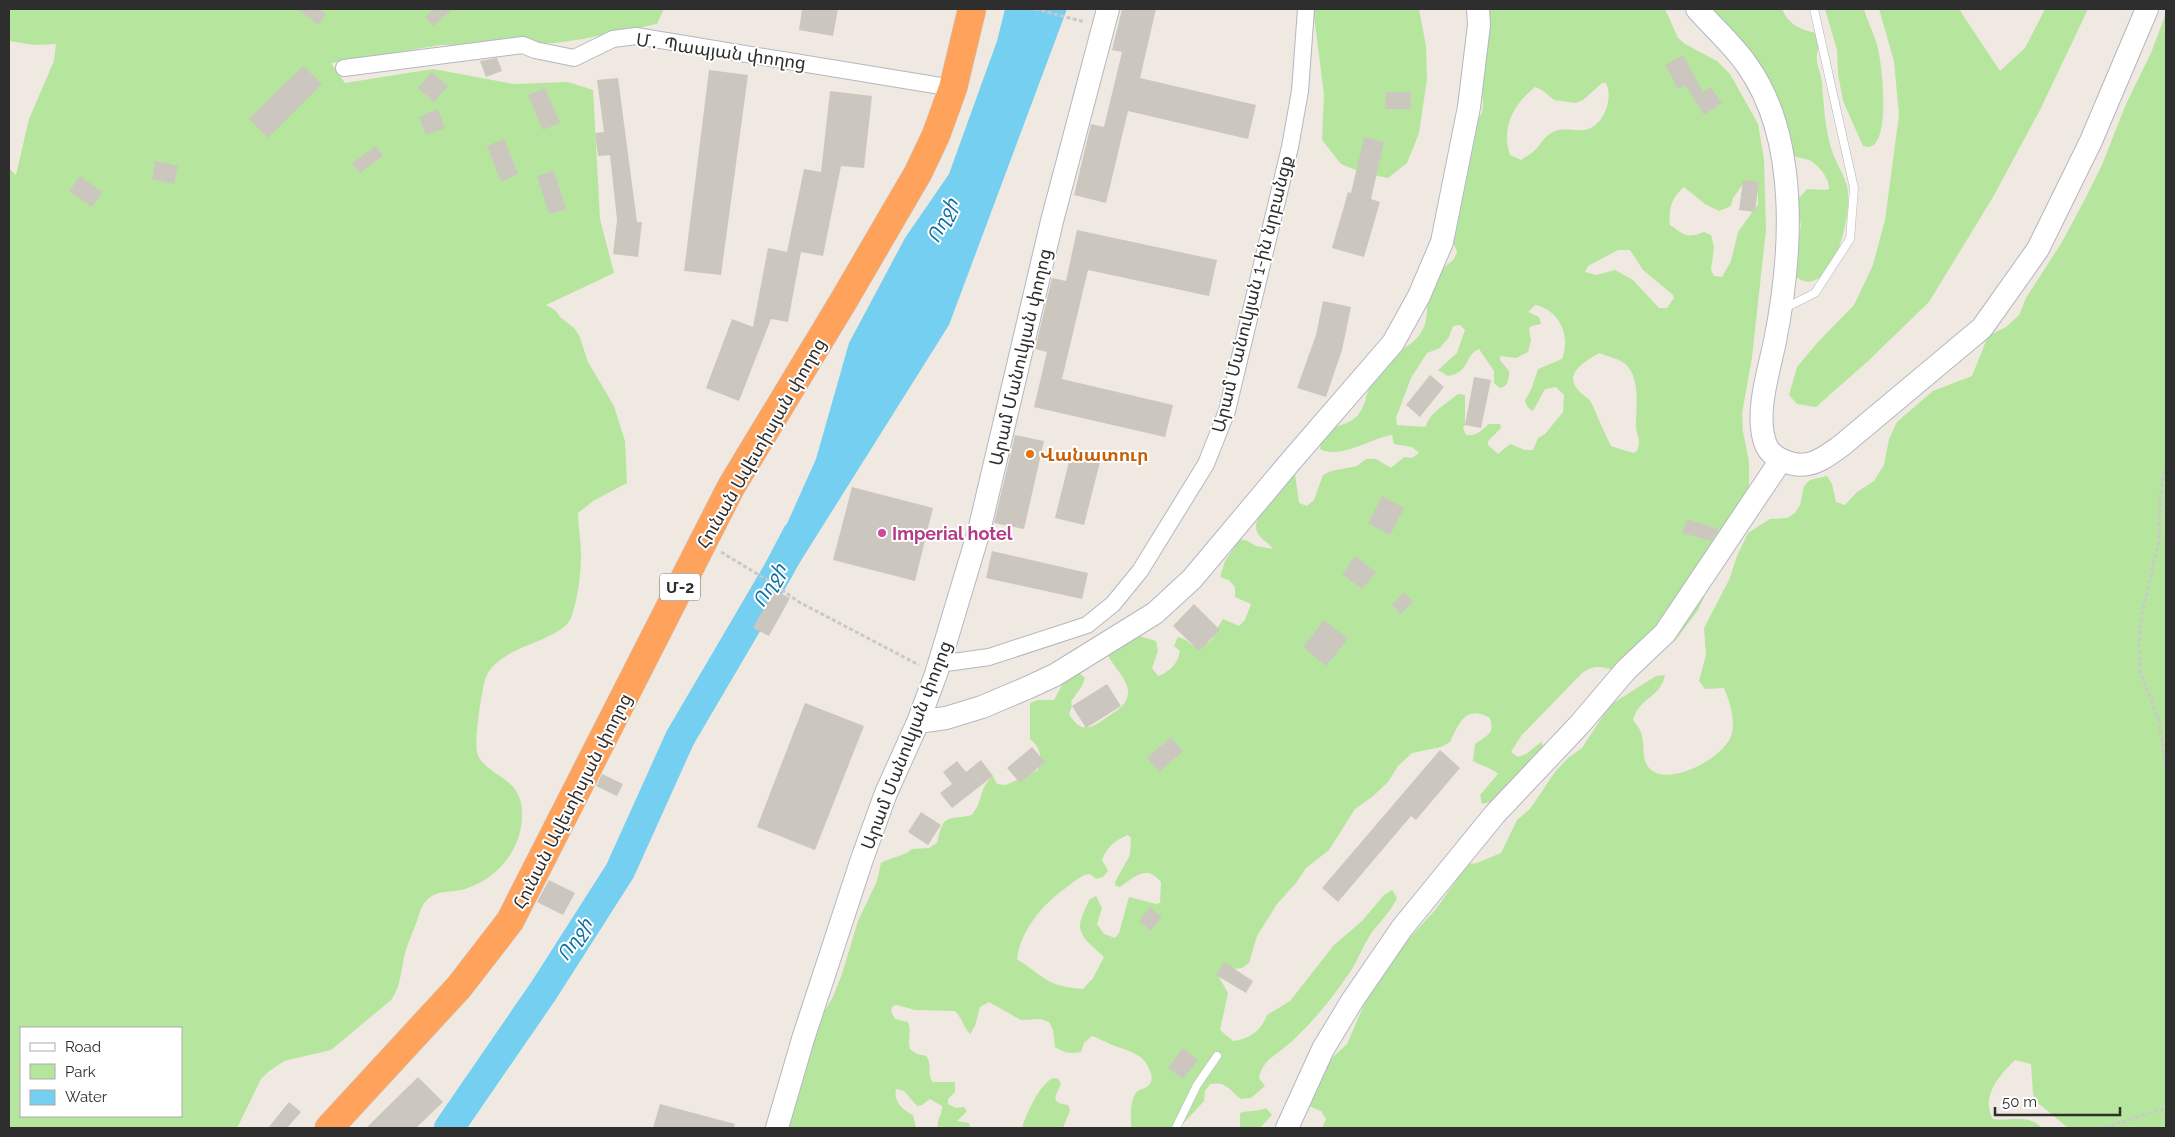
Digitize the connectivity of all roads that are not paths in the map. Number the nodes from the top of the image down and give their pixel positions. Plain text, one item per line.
1 (972, 9) edge
2 (1108, 9) edge
3 (1306, 9) edge
4 (1478, 9) edge
5 (1697, 9) edge
6 (1814, 9) edge
7 (2146, 9) edge
8 (344, 68) dead end
9 (953, 88) junction
10 (1781, 310) junction
11 (1781, 460) junction
12 (937, 669) junction
13 (918, 722) junction
14 (1217, 1056) dead end
15 (329, 1128) edge
16 (777, 1128) edge
17 (1176, 1128) edge
18 (1287, 1128) edge

1 - 9 highway, Հունան Ավետիսյան փողոց / Մ-2
2 - 12 street, Արամ Մանուկյան փողոց
3 - 12 street, Արամ Մանուկյան 1-ին նրբանցք
4 - 13 street
5 - 10 street
6 - 10 lane
7 - 11 street
8 - 9 street, Մ․ Պապյան փողոց
9 - 15 highway, Հունան Ավետիսյան փողոց / Մ-2
10 - 11 street
11 - 18 street
12 - 13 street, Արամ Մանուկյան փողոց
13 - 16 street, Արամ Մանուկյան փողոց
14 - 17 lane

